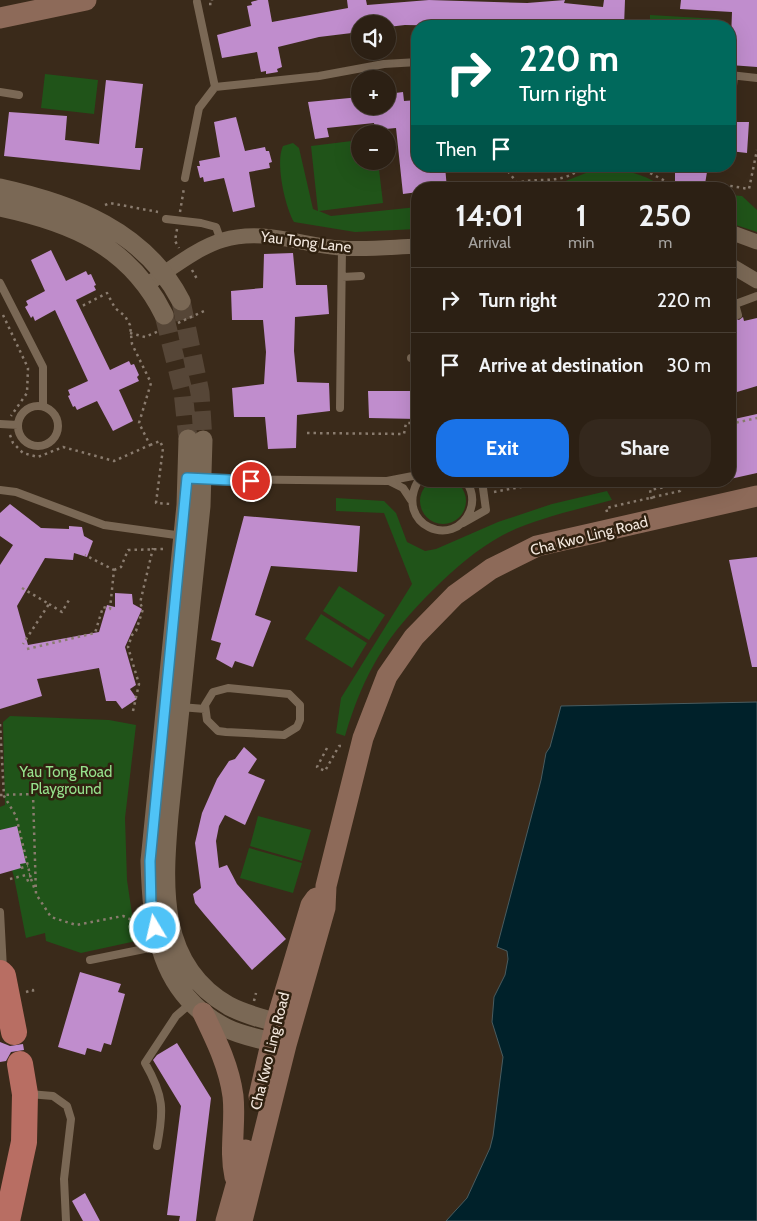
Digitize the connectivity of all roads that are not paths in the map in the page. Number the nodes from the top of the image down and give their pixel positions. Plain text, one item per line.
1 (86, 0) edge
2 (197, 2) dead end
3 (0, 18) edge
4 (411, 62) edge
5 (736, 76) edge
6 (757, 78) edge
7 (214, 88) junction
8 (0, 92) edge
9 (18, 95) dead end
10 (185, 178) dead end
11 (0, 188) edge
12 (0, 207) edge
13 (166, 219) dead end
14 (736, 234) edge
15 (221, 241) junction
16 (757, 242) edge
17 (411, 246) edge
18 (342, 248) junction
19 (736, 269) edge
20 (164, 273) junction
21 (361, 276) dead end
22 (342, 277) junction
23 (757, 281) edge
24 (0, 283) edge
25 (146, 285) junction
26 (757, 296) edge
27 (181, 301) tunnel mouth
28 (736, 304) edge
29 (736, 312) edge
30 (164, 315) tunnel mouth
31 (738, 315) dead end
32 (43, 406) junction
33 (340, 408) dead end
34 (4, 424) edge
35 (18, 424) junction
36 (196, 440) tunnel mouth
37 (411, 476) edge
38 (195, 479) junction
39 (387, 481) junction
40 (416, 487) edge
41 (469, 487) edge
42 (483, 487) edge
43 (0, 490) edge
44 (757, 496) edge
45 (411, 500) junction
46 (457, 526) junction
47 (177, 543) junction
48 (180, 707) junction
49 (204, 709) junction
50 (0, 912) edge
51 (159, 946) junction
52 (90, 960) dead end
53 (2, 974) edge
54 (197, 1008) junction
55 (14, 1032) dead end
56 (281, 1034) junction
57 (20, 1064) dead end
58 (24, 1094) junction
59 (157, 1146) dead end
60 (236, 1181) junction
61 (0, 1212) edge
62 (1, 1221) edge
63 (7, 1221) edge
64 (66, 1221) edge
65 (226, 1221) edge
66 (242, 1221) edge

1 - 3 main road
2 - 7 lane
4 - 7 lane
5 - 6 lane
7 - 10 lane
8 - 9 lane
11 - 20 street
12 - 25 street
13 - 15 lane
14 - 16 street
15 - 18 street, Yau Tong Lane
15 - 20 street, Yau Tong Lane
17 - 18 street, Yau Tong Lane
18 - 22 lane
19 - 23 street
20 - 25 street, Yau Tong Lane
20 - 27 street
21 - 22 lane
22 - 33 lane
24 - 32 lane
25 - 30 street
26 - 28 lane
29 - 31 lane
32 - 35 lane
32 - 35 lane
34 - 35 lane
36 - 38 street
37 - 39 lane
38 - 39 lane
38 - 47 street
38 - 48 street
39 - 45 lane
40 - 45 lane
41 - 46 lane
42 - 46 lane
43 - 47 lane
44 - 56 main road, Cha Kwo Ling Road
45 - 46 lane
47 - 51 street
48 - 49 lane
48 - 56 street
49 - 49 lane
50 - 53 lane
51 - 52 lane
51 - 54 street
53 - 55 highway
54 - 56 street
54 - 59 lane
54 - 60 main road
56 - 60 main road, Cha Kwo Ling Road
56 - 66 main road, Cha Kwo Ling Road
57 - 58 highway
58 - 63 highway
58 - 64 lane
60 - 65 main road, Cha Kwo Ling Road
61 - 62 highway

